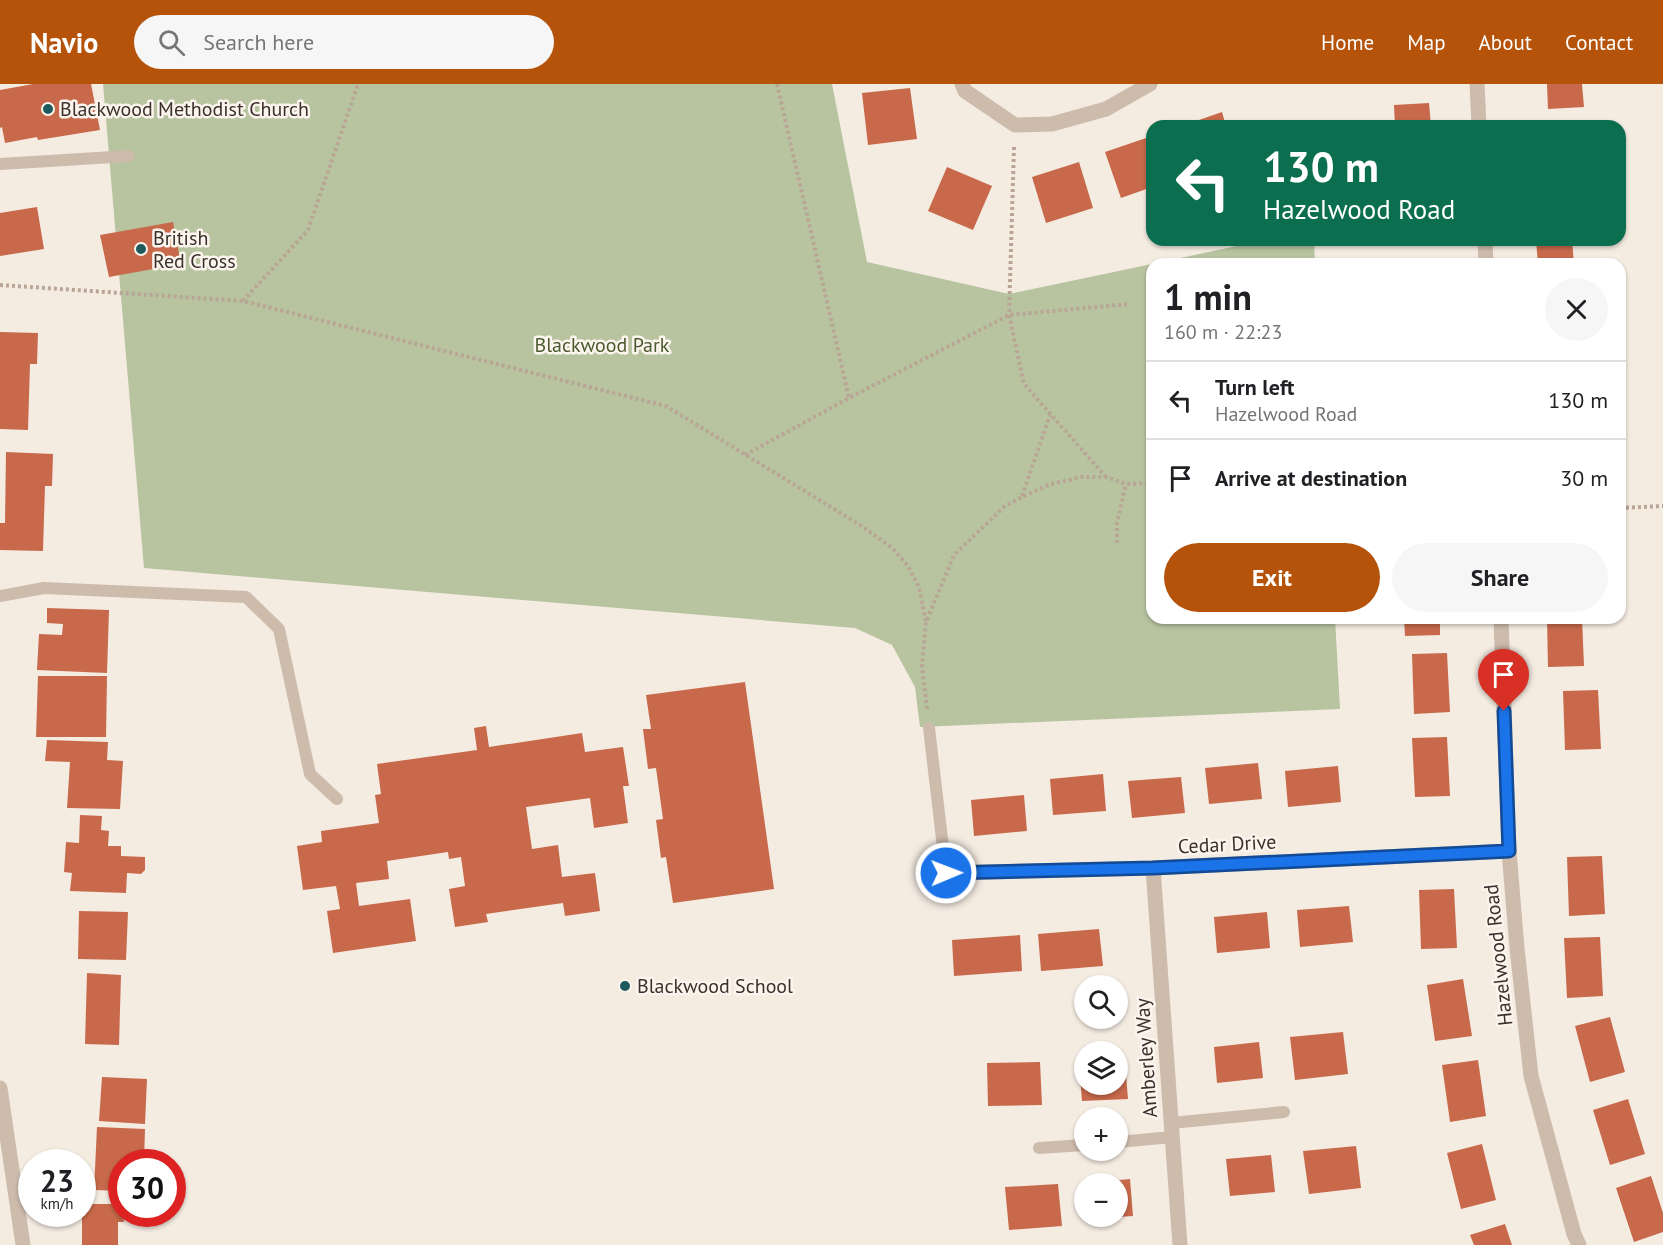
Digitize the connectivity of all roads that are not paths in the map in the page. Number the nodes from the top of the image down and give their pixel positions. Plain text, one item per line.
1 (962, 84) edge
2 (1150, 84) edge
3 (1477, 84) edge
4 (1479, 120) edge
5 (129, 156) dead end
6 (0, 164) edge
7 (0, 596) edge
8 (1501, 624) edge
9 (929, 728) road end
10 (338, 799) dead end
11 (1509, 851) junction
12 (1153, 868) junction
13 (946, 873) joint
14 (0, 1088) edge
15 (1284, 1112) dead end
16 (1172, 1130) junction
17 (1128, 1140) edge
18 (1074, 1146) edge
19 (1039, 1148) dead end
20 (23, 1245) edge
21 (1180, 1245) edge
22 (1579, 1245) edge

1 - 2 street
3 - 4 street
5 - 6 lane
7 - 10 lane
8 - 11 street, Hazelwood Road
9 - 13 lane
11 - 12 street, Cedar Drive
11 - 22 street, Hazelwood Road
12 - 13 street, Cedar Drive
12 - 16 street, Amberley Way
14 - 20 street
15 - 16 lane
16 - 17 lane
16 - 21 street, Amberley Way
18 - 19 lane

